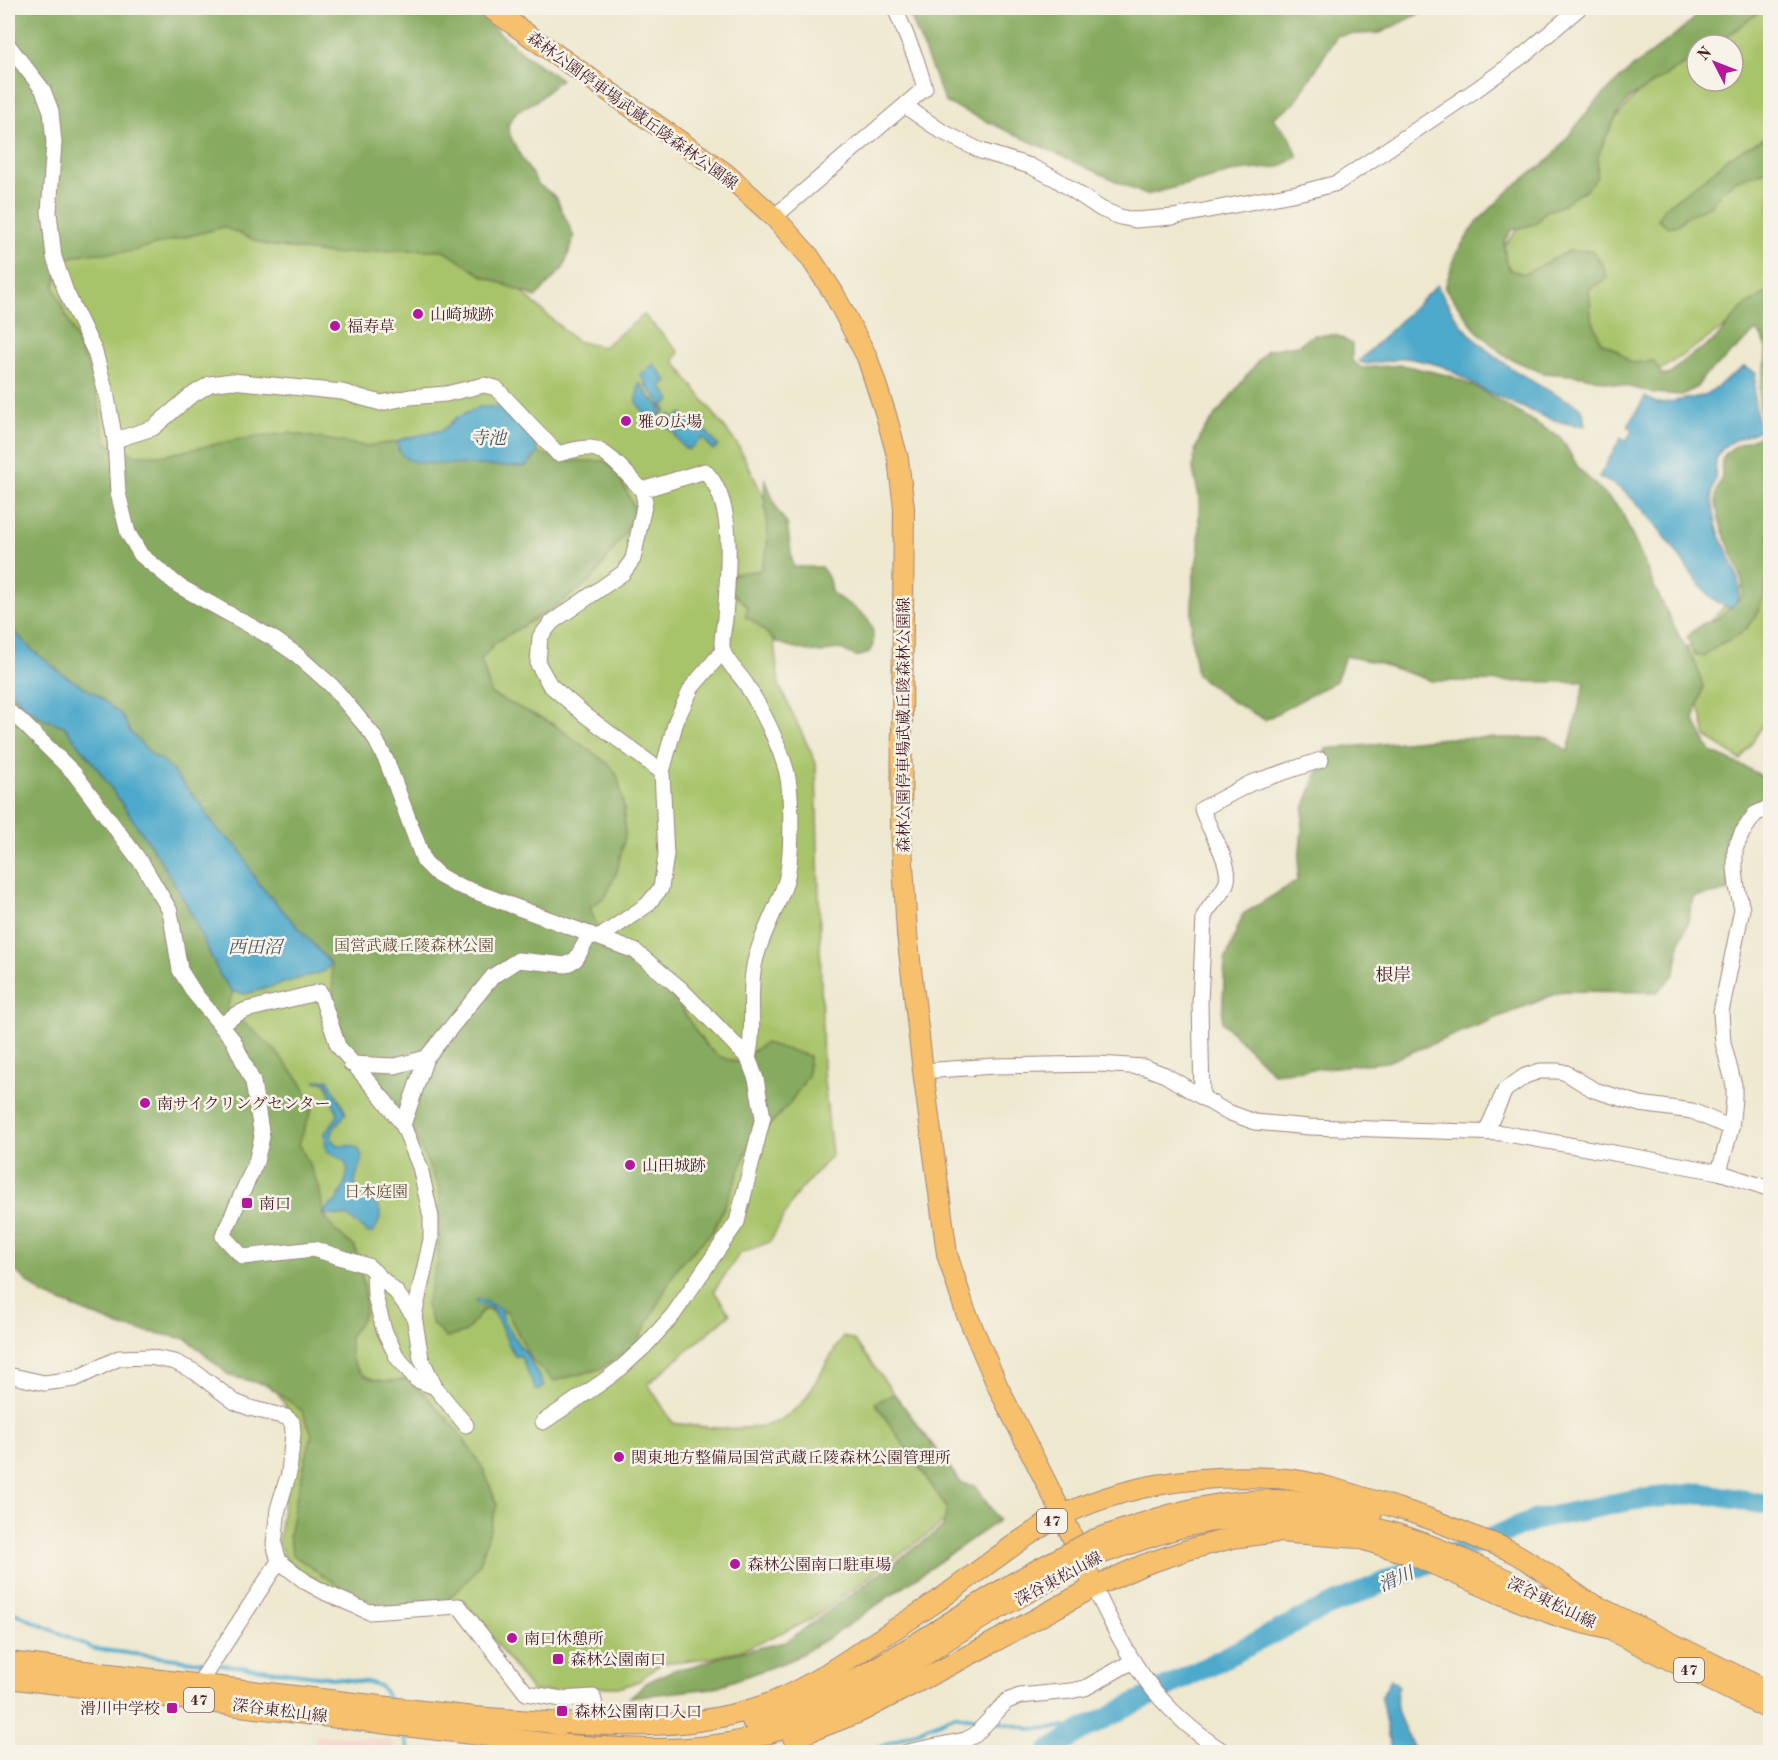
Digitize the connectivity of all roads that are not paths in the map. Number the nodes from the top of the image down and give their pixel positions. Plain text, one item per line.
1 (490, 8) edge
2 (895, 8) edge
3 (1579, 8) edge
4 (8, 45) edge
5 (905, 106) junction
6 (774, 217) junction
7 (116, 440) junction
8 (642, 490) junction
9 (723, 651) junction
10 (8, 711) edge
11 (1321, 760) dead end
12 (662, 772) junction
13 (1770, 807) edge
14 (595, 936) junction
15 (221, 1026) junction
16 (426, 1058) junction
17 (748, 1058) junction
18 (351, 1064) junction
19 (922, 1071) junction
20 (1202, 1097) junction
21 (403, 1125) junction
22 (1731, 1128) junction
23 (1486, 1132) junction
24 (1719, 1172) junction
25 (1770, 1190) edge
26 (374, 1271) junction
27 (414, 1316) junction
28 (8, 1375) edge
29 (435, 1387) junction
30 (543, 1422) dead end
31 (466, 1425) dead end
32 (1063, 1516) junction
33 (1097, 1547) junction
34 (279, 1561) junction
35 (1064, 1564) junction
36 (1095, 1587) junction
37 (1582, 1598) junction
38 (1607, 1629) junction
39 (8, 1662) edge
40 (1137, 1667) junction
41 (203, 1677) junction
42 (8, 1678) edge
43 (1770, 1692) edge
44 (1770, 1710) edge
45 (547, 1722) junction
46 (600, 1726) junction
47 (553, 1744) junction
48 (585, 1752) edge
49 (736, 1752) edge
50 (907, 1752) edge
51 (1224, 1752) edge

1 - 6 main road, 森林公園停車場武蔵丘陵森林公園線
2 - 5 street
3 - 5 street
4 - 7 street
5 - 6 street
6 - 19 main road, 森林公園停車場武蔵丘陵森林公園線
7 - 8 street
7 - 14 street
8 - 9 street
8 - 12 street
9 - 12 street
9 - 17 street
10 - 15 street
11 - 20 street
12 - 14 street
13 - 22 street
14 - 16 street
14 - 17 street
15 - 18 street
15 - 26 street
16 - 18 street
16 - 21 street
17 - 30 street
18 - 21 street
19 - 20 street
19 - 32 main road, 森林公園停車場武蔵丘陵森林公園線
20 - 23 street
21 - 27 street
22 - 23 street
22 - 24 street
23 - 24 street
24 - 25 street
26 - 27 street
26 - 29 street
27 - 29 street
28 - 34 street
29 - 31 street
32 - 36 main road, 森林公園停車場武蔵丘陵森林公園線
32 - 37 main road, 深谷東松山線 / 47
32 - 46 main road, 深谷東松山線 / 47
33 - 35 main road, 深谷東松山線 / 47, bridge
33 - 37 main road, 深谷東松山線 / 47
33 - 38 main road, 深谷東松山線 / 47
34 - 41 street
34 - 46 street
35 - 45 main road, 深谷東松山線 / 47
35 - 47 main road, 深谷東松山線 / 47
36 - 38 main road, 深谷東松山線 / 47
36 - 40 street
36 - 49 main road, 深谷東松山線 / 47
37 - 43 main road, 深谷東松山線 / 47
38 - 44 main road, 深谷東松山線 / 47
39 - 41 main road, 深谷東松山線 / 47
40 - 50 street
40 - 51 street
41 - 42 main road, 深谷東松山線 / 47
41 - 45 main road, 深谷東松山線 / 47
41 - 47 main road, 深谷東松山線 / 47
45 - 46 main road, 深谷東松山線 / 47
47 - 48 main road, 深谷東松山線 / 47

